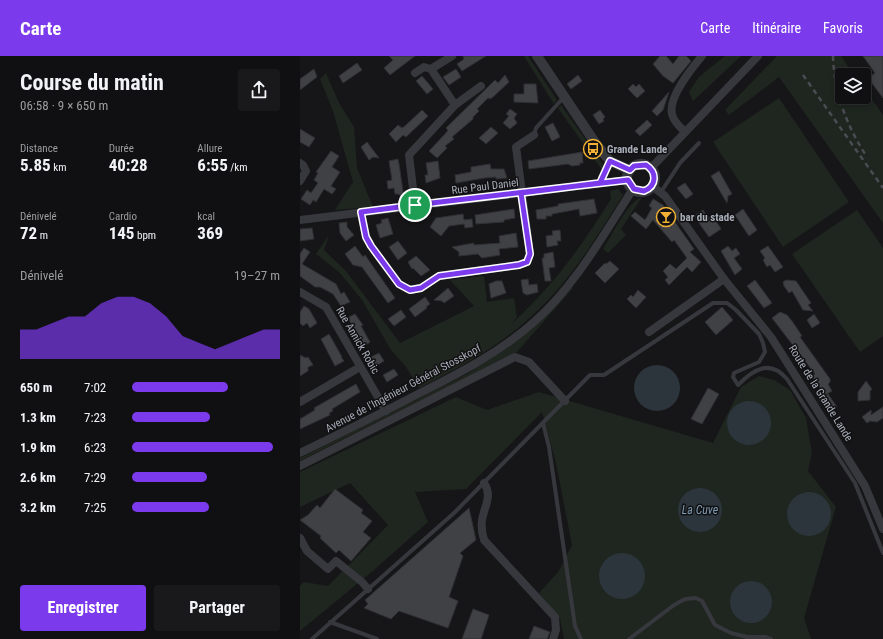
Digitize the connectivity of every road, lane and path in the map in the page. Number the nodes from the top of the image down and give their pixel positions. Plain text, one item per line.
1 (452, 56) edge
2 (537, 56) edge
3 (702, 56) edge
4 (758, 56) edge
5 (431, 69) junction
6 (415, 73) dead end
7 (480, 86) dead end
8 (564, 97) junction
9 (455, 105) junction
10 (685, 132) junction
11 (534, 135) joint
12 (700, 143) dead end
13 (610, 161) junction
14 (300, 163) edge
15 (651, 168) junction
16 (629, 175) junction
17 (300, 181) edge
18 (600, 183) junction
19 (652, 186) junction
20 (634, 189) junction
21 (661, 192) junction
22 (521, 193) junction
23 (415, 205) junction
24 (361, 212) junction
25 (300, 220) edge
26 (724, 279) junction
27 (300, 292) edge
28 (649, 332) dead end
29 (360, 367) junction
30 (565, 401) junction
31 (300, 402) edge
32 (386, 411) junction
33 (543, 423) junction
34 (300, 453) edge
35 (300, 466) edge
36 (484, 483) junction
37 (881, 518) edge
38 (883, 529) edge
39 (300, 538) edge
40 (883, 554) edge
41 (368, 589) junction
42 (330, 622) junction
43 (312, 639) edge
44 (377, 639) edge
45 (553, 639) edge
46 (581, 639) edge
47 (628, 639) edge
48 (771, 639) edge

1 - 5 street
2 - 8 street
3 - 10 street
4 - 10 street
5 - 6 street
5 - 9 street
7 - 9 street
8 - 11 lane
8 - 13 street
9 - 23 street
10 - 15 street
11 - 22 street
12 - 21 lane
13 - 16 street
13 - 18 lane
14 - 17 street
15 - 16 street
15 - 19 street
16 - 18 street, Rue Paul Daniel
16 - 20 street
18 - 22 street, Rue Paul Daniel
19 - 20 street
19 - 21 street, Route de la Grande Lande
20 - 32 street, Avenue de l'Ingénieur Général Stosskopf
21 - 26 street, Route de la Grande Lande
22 - 23 street, Rue Paul Daniel
22 - 24 street
23 - 24 street, Rue Paul Daniel
24 - 25 street, Rue Paul Daniel
26 - 28 street
26 - 37 street, Route de la Grande Lande
27 - 29 street, Rue Annick Robic
29 - 31 street
29 - 32 street, Rue Annick Robic
30 - 33 lane
30 - 35 street
30 - 40 lane
32 - 34 street, Avenue de l'Ingénieur Général Stosskopf
33 - 36 lane
33 - 46 lane
36 - 41 lane
36 - 45 street
37 - 38 street, Route de la Grande Lande
39 - 41 street
41 - 42 lane
42 - 43 lane
42 - 44 lane
47 - 48 lane

